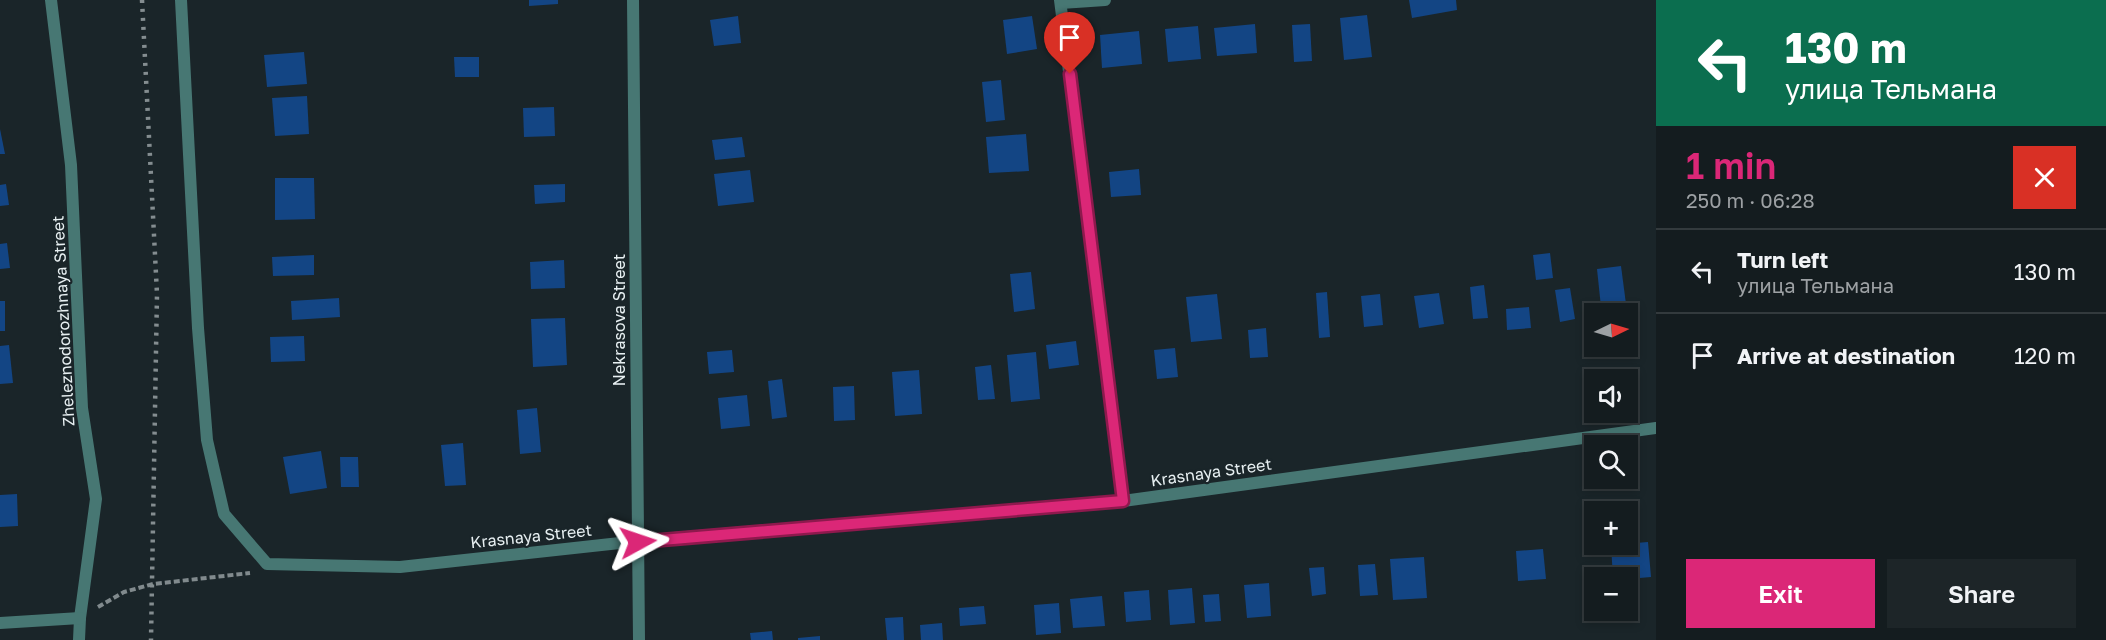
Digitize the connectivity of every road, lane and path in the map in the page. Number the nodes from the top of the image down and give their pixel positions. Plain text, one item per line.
1 (51, 0) edge
2 (181, 0) edge
3 (633, 0) edge
4 (1106, 0) edge
5 (1061, 1) edge
6 (1656, 428) edge
7 (1123, 501) junction
8 (638, 542) junction
9 (267, 564) junction
10 (80, 618) junction
11 (0, 623) edge
12 (79, 640) edge
13 (639, 640) edge

1 - 10 street, Zheleznodorozhnaya Street
2 - 9 street
3 - 8 street, Nekrasova Street
4 - 5 street
5 - 7 street
6 - 7 street, Krasnaya Street
7 - 8 street, Krasnaya Street
8 - 9 street, Krasnaya Street
8 - 13 street, Nekrasova Street
9 - 10 path
10 - 11 street
10 - 12 street, Zheleznodorozhnaya Street

